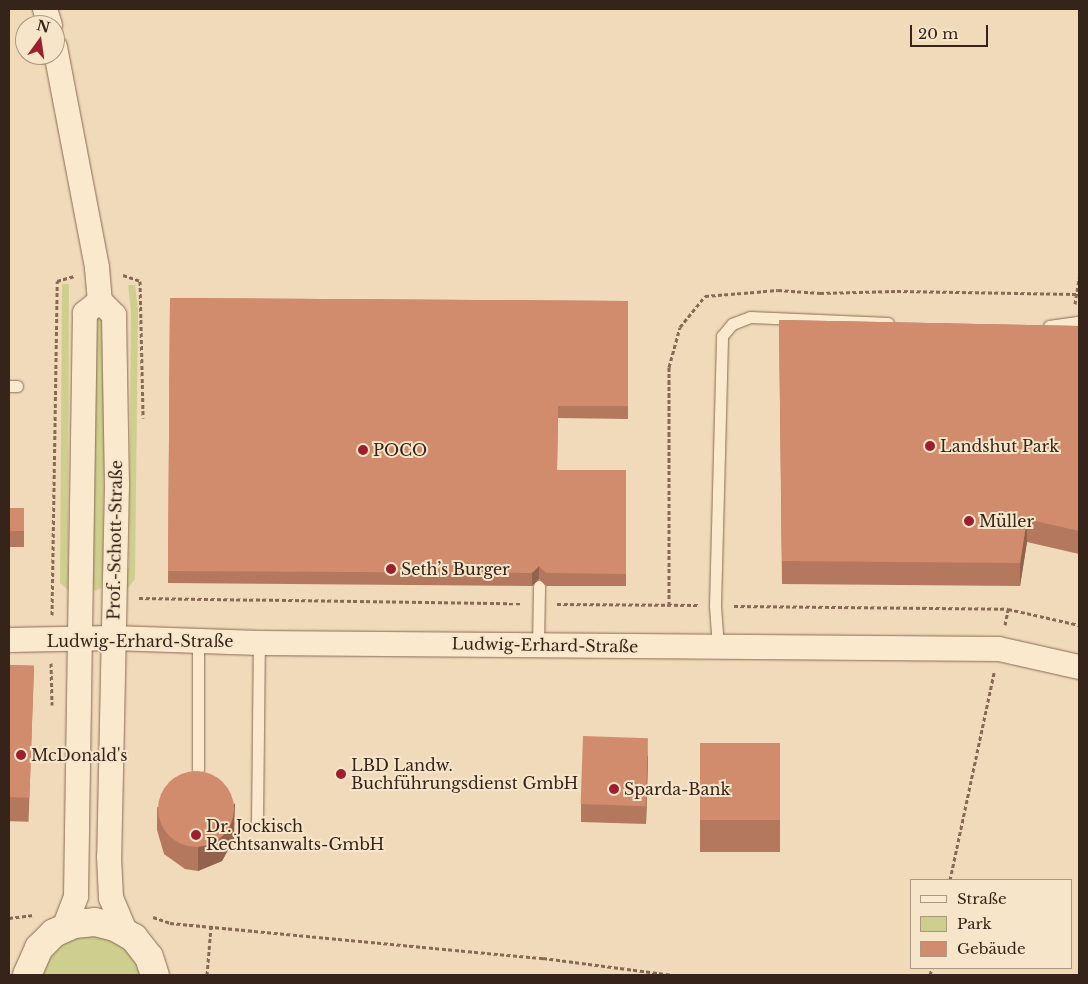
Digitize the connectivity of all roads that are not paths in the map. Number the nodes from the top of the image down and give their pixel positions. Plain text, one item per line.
1 (59, 65) edge
2 (100, 301) junction
3 (1079, 322) edge
4 (903, 324) edge
5 (1035, 326) edge
6 (539, 586) dead end
7 (113, 638) junction
8 (9, 640) edge
9 (198, 640) junction
10 (79, 641) junction
11 (259, 643) junction
12 (538, 645) junction
13 (718, 647) junction
14 (1079, 668) edge
15 (198, 770) edge
16 (257, 825) dead end
17 (64, 928) junction
18 (125, 931) junction
19 (27, 975) edge
20 (154, 975) edge

1 - 2 street, Prof.-Schott-Straße
2 - 7 street, Prof.-Schott-Straße
2 - 10 street, Prof.-Schott-Straße
3 - 5 lane
4 - 13 lane
6 - 12 lane
7 - 9 street, Ludwig-Erhard-Straße
7 - 10 street, Ludwig-Erhard-Straße
7 - 18 street, Prof.-Schott-Straße
8 - 10 street, Ludwig-Erhard-Straße
9 - 11 street, Ludwig-Erhard-Straße
9 - 15 lane
10 - 17 street, Prof.-Schott-Straße
11 - 12 street, Ludwig-Erhard-Straße
11 - 16 lane
12 - 13 street, Ludwig-Erhard-Straße
13 - 14 street, Ludwig-Erhard-Straße
17 - 18 main road
17 - 19 main road
18 - 20 main road

